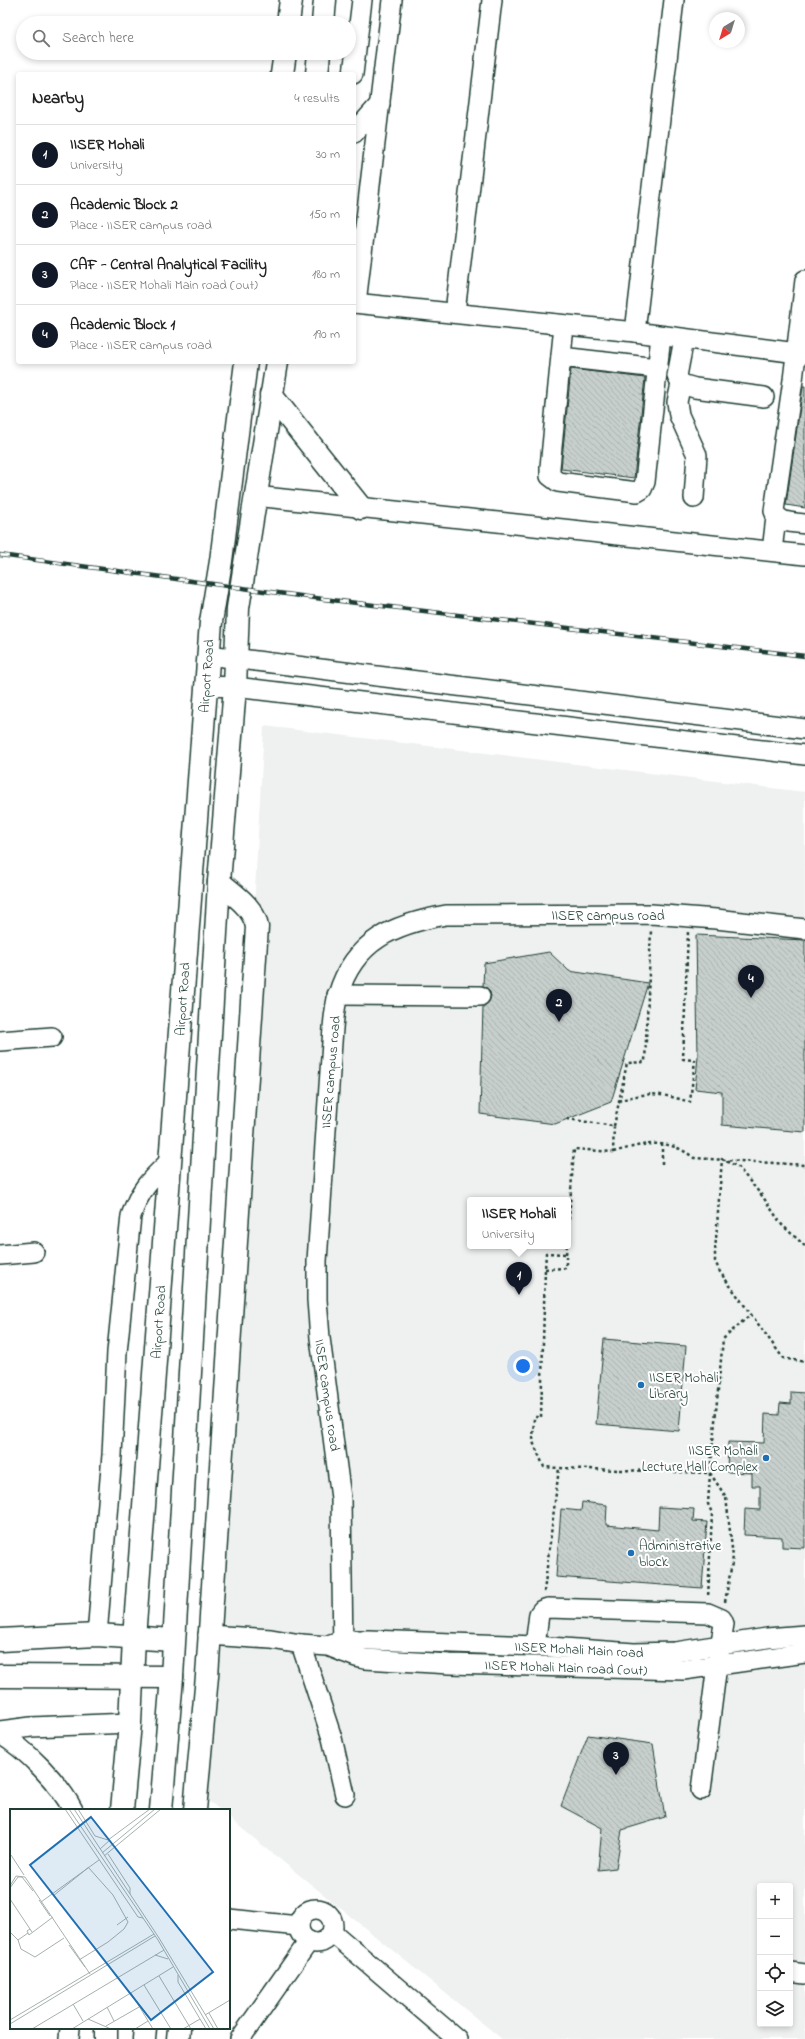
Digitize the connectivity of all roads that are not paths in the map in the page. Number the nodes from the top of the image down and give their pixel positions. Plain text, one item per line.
1 (291, 0) edge
2 (325, 0) edge
3 (362, 0) edge
4 (392, 0) edge
5 (492, 0) edge
6 (674, 0) edge
7 (289, 16) edge
8 (324, 16) edge
9 (356, 49) edge
10 (283, 60) edge
11 (318, 60) edge
12 (355, 60) edge
13 (282, 72) edge
14 (316, 72) edge
15 (353, 72) edge
16 (380, 104) junction
17 (356, 130) edge
18 (805, 280) edge
19 (356, 295) edge
20 (356, 303) edge
21 (455, 312) junction
22 (564, 324) junction
23 (635, 332) junction
24 (661, 336) junction
25 (684, 339) junction
26 (801, 353) edge
27 (561, 356) junction
28 (246, 364) edge
29 (277, 364) edge
30 (657, 368) junction
31 (681, 384) junction
32 (799, 385) edge
33 (271, 394) junction
34 (764, 398) dead end
35 (255, 496) junction
36 (694, 498) dead end
37 (361, 508) junction
38 (776, 517) junction
39 (805, 524) edge
40 (772, 551) junction
41 (805, 555) edge
42 (208, 655) junction
43 (236, 660) junction
44 (206, 686) junction
45 (235, 687) junction
46 (805, 729) edge
47 (805, 755) edge
48 (219, 882) junction
49 (805, 930) edge
50 (337, 996) junction
51 (480, 996) dead end
52 (52, 1037) dead end
53 (0, 1041) edge
54 (170, 1161) junction
55 (34, 1252) dead end
56 (0, 1255) edge
57 (97, 1635) junction
58 (208, 1635) junction
59 (805, 1635) edge
60 (134, 1638) junction
61 (0, 1640) edge
62 (173, 1640) junction
63 (301, 1644) junction
64 (337, 1646) junction
65 (534, 1646) junction
66 (720, 1646) junction
67 (805, 1653) edge
68 (717, 1665) junction
69 (0, 1676) edge
70 (132, 1676) junction
71 (172, 1677) junction
72 (130, 1723) junction
73 (0, 1733) edge
74 (701, 1790) dead end
75 (345, 1795) dead end
76 (72, 1809) edge
77 (122, 1809) edge
78 (161, 1809) edge
79 (195, 1809) edge
80 (230, 1919) edge
81 (332, 1932) junction
82 (304, 1933) junction
83 (793, 1972) edge
84 (805, 1974) edge
85 (70, 2029) edge
86 (145, 2029) edge
87 (179, 2029) edge
88 (69, 2039) edge
89 (144, 2039) edge
90 (178, 2039) edge
91 (240, 2039) edge
92 (457, 2039) edge

1 - 7 main road
2 - 8 main road
3 - 9 street
4 - 16 street
5 - 21 street
6 - 23 street
10 - 13 main road
11 - 14 main road
12 - 15 street
16 - 17 street
16 - 19 street
18 - 26 street
20 - 21 street
21 - 22 street
22 - 23 street
22 - 27 street
23 - 24 street
24 - 25 street
24 - 30 street
25 - 26 street
25 - 31 street
26 - 32 street
27 - 30 street
27 - 30 street
28 - 42 main road, Airport Road
29 - 33 main road
31 - 34 street
31 - 36 street
32 - 38 street
33 - 35 main road
33 - 37 main road
35 - 37 street
35 - 43 main road
37 - 40 street
38 - 39 street
38 - 40 street
40 - 41 street
42 - 43 street
42 - 44 main road, Airport Road
43 - 45 main road
43 - 46 street
44 - 45 street
44 - 54 main road, Airport Road
45 - 47 street
45 - 48 main road
48 - 58 main road
48 - 62 main road
49 - 50 street, IISER campus road
50 - 51 street
50 - 64 street, IISER campus road
52 - 53 street
54 - 57 street
54 - 60 main road, Airport Road
55 - 56 street
57 - 60 main road
57 - 61 main road
58 - 63 street
58 - 79 main road
59 - 66 street, IISER Mohali Main road
60 - 62 main road
60 - 70 main road, Airport Road
62 - 71 main road
63 - 64 street
63 - 75 street
64 - 65 street, IISER Mohali Main road
64 - 68 street, IISER Mohali Main road (out)
65 - 66 street, IISER Mohali Main road
65 - 66 street
66 - 68 street
67 - 68 street, IISER Mohali Main road (out)
68 - 74 street
69 - 70 main road
70 - 71 main road
70 - 72 main road, Airport Road
71 - 78 main road
72 - 73 street
72 - 77 main road, Airport Road
73 - 76 street
80 - 82 street
81 - 82 street
81 - 82 street
81 - 92 street
82 - 91 street
83 - 84 street
85 - 88 street
86 - 89 main road
87 - 90 main road

